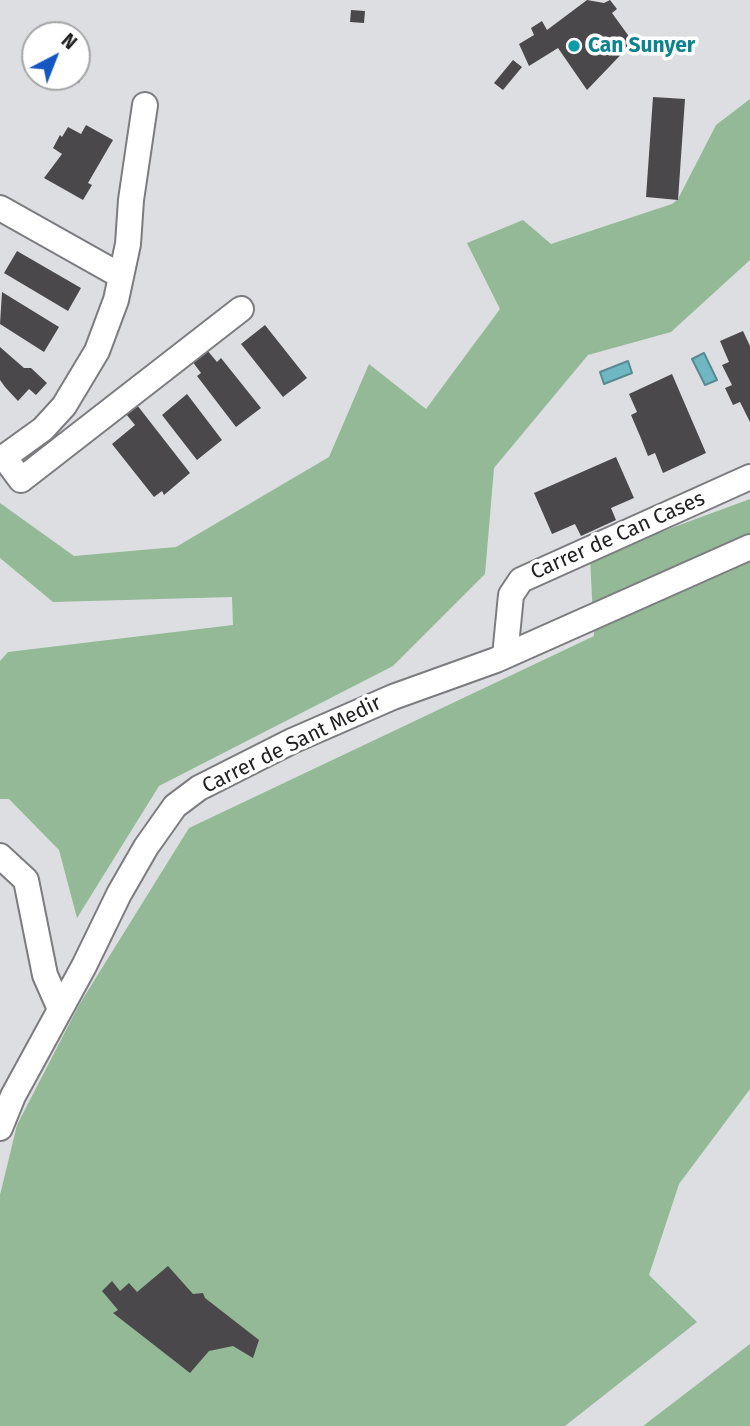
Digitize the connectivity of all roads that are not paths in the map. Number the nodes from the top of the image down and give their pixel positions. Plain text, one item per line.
1 (145, 105) dead end
2 (0, 208) edge
3 (121, 276) junction
4 (241, 309) dead end
5 (2, 458) edge
6 (750, 477) edge
7 (750, 547) edge
8 (505, 656) junction
9 (0, 856) edge
10 (60, 1009) junction
11 (0, 1128) edge

1 - 3 street
2 - 3 street
3 - 5 street
4 - 5 street
6 - 8 street, Carrer de Can Cases
7 - 8 street, Carrer de Sant Medir
8 - 10 street, Carrer de Sant Medir
9 - 10 street
10 - 11 street, Carrer de Sant Medir

